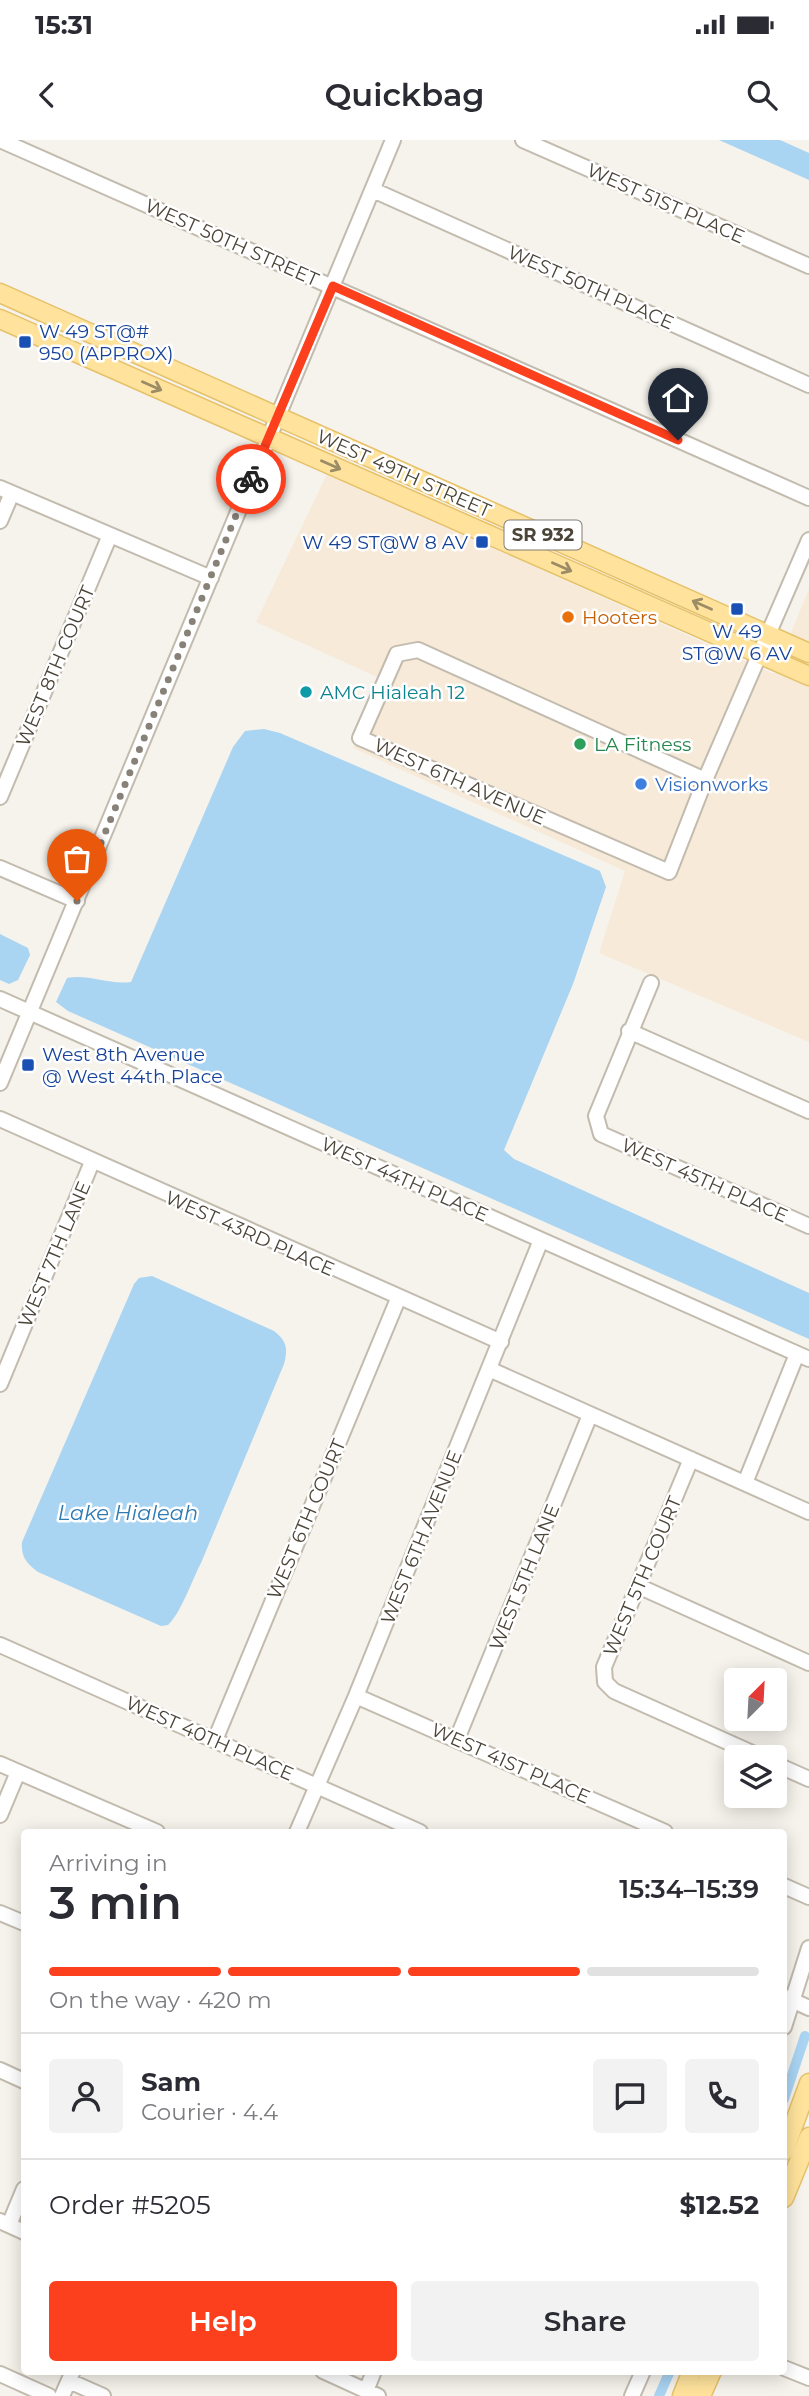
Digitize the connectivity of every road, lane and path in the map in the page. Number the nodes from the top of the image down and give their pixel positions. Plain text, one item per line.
1 (393, 140) edge
2 (523, 140) edge
3 (0, 141) edge
4 (373, 190) junction
5 (809, 266) edge
6 (333, 286) junction
7 (0, 293) edge
8 (0, 319) edge
9 (120, 372) junction
10 (192, 379) junction
11 (809, 385) edge
12 (278, 417) junction
13 (269, 438) junction
14 (6, 490) edge
15 (809, 498) edge
16 (0, 521) edge
17 (469, 526) junction
18 (534, 531) junction
19 (110, 535) junction
20 (809, 540) edge
21 (525, 551) junction
22 (589, 555) junction
23 (211, 578) junction
24 (768, 635) junction
25 (809, 653) edge
26 (760, 654) junction
27 (809, 676) edge
28 (705, 780) junction
29 (0, 797) edge
30 (0, 867) edge
31 (77, 901) junction
32 (651, 983) dead end
33 (0, 999) edge
34 (30, 1013) junction
35 (629, 1031) junction
36 (0, 1083) edge
37 (809, 1111) edge
38 (0, 1119) edge
39 (92, 1163) junction
40 (809, 1226) edge
41 (541, 1240) junction
42 (398, 1299) junction
43 (502, 1342) junction
44 (803, 1357) edge
45 (489, 1370) junction
46 (0, 1384) edge
47 (590, 1415) junction
48 (691, 1459) junction
49 (745, 1483) junction
50 (809, 1512) edge
51 (638, 1586) junction
52 (0, 1645) edge
53 (809, 1663) edge
54 (356, 1696) junction
55 (457, 1739) junction
56 (215, 1740) junction
57 (735, 1745) edge
58 (0, 1764) edge
59 (787, 1769) edge
60 (18, 1772) junction
61 (809, 1779) edge
62 (316, 1785) junction
63 (0, 1815) edge
64 (150, 1829) edge
65 (298, 1829) edge
66 (413, 1829) edge
67 (658, 1829) edge
68 (787, 1887) edge
69 (809, 1898) edge
70 (0, 1913) edge
71 (21, 1922) edge
72 (809, 1948) edge
73 (788, 1999) edge
74 (809, 2008) edge
75 (0, 2070) edge
76 (21, 2080) edge
77 (809, 2084) edge
78 (787, 2143) edge
79 (808, 2143) edge
80 (787, 2191) edge
81 (21, 2194) edge
82 (4, 2223) edge
83 (21, 2231) edge
84 (787, 2369) edge
85 (807, 2372) edge
86 (0, 2374) edge
87 (332, 2375) edge
88 (374, 2375) edge
89 (641, 2375) edge
90 (690, 2375) edge
91 (710, 2375) edge
92 (71, 2376) edge
93 (372, 2393) edge
94 (49, 2396) edge
95 (62, 2396) edge
96 (103, 2396) edge
97 (632, 2396) edge
98 (682, 2396) edge
99 (701, 2396) edge

1 - 4 street
2 - 5 street, WEST 51ST PLACE
3 - 6 street, WEST 50TH STREET
4 - 6 street
4 - 11 street, WEST 50TH PLACE
6 - 12 street
6 - 15 street, WEST 50TH STREET
7 - 10 main road, WEST 49TH STREET / SR 932
8 - 9 main road, WEST 49TH STREET / SR 932
9 - 10 main road
9 -> 13 main road, WEST 49TH STREET / SR 932
10 - 12 main road, WEST 49TH STREET / SR 932
12 - 13 street
12 - 18 main road, WEST 49TH STREET / SR 932
13 -> 17 main road, WEST 49TH STREET / SR 932
13 - 23 street
14 - 16 street
14 - 19 street
17 - 18 main road
17 - 21 main road, WEST 49TH STREET / SR 932
18 - 22 main road, WEST 49TH STREET / SR 932
19 - 23 street
19 - 29 street, WEST 8TH COURT
20 - 24 street, WEST 6TH AVENUE
21 - 22 main road
21 -> 26 main road, WEST 49TH STREET / SR 932
24 -> 22 main road, WEST 49TH STREET / SR 932
23 - 31 street
24 - 25 main road, WEST 49TH STREET / SR 932
24 - 26 street, WEST 6TH AVENUE
26 - 27 main road, WEST 49TH STREET / SR 932
26 - 28 street, WEST 6TH AVENUE
28 - 28 street, WEST 6TH AVENUE
30 - 31 street
31 - 34 street
32 - 35 street
33 - 34 street, WEST 44TH PLACE
34 - 36 street
34 - 41 street, WEST 44TH PLACE
35 - 37 street
35 - 40 street, WEST 45TH PLACE
38 - 39 street, WEST 43RD PLACE
39 - 42 street, WEST 43RD PLACE
39 - 46 street, WEST 7TH LANE
41 - 43 street, WEST 6TH AVENUE
41 - 44 street, WEST 44TH PLACE
42 - 43 street, WEST 43RD PLACE
42 - 56 street, WEST 6TH COURT
43 - 45 street, WEST 6TH AVENUE
44 - 49 street
45 - 47 street
45 - 54 street, WEST 6TH AVENUE
47 - 48 street
47 - 55 street, WEST 5TH LANE
48 - 49 street
48 - 51 street, WEST 5TH COURT
49 - 50 street
51 - 53 street
51 - 57 street, WEST 5TH COURT
52 - 56 street, WEST 40TH PLACE
54 - 55 street, WEST 41ST PLACE
54 - 62 street, WEST 6TH AVENUE
55 - 67 street, WEST 41ST PLACE
56 - 62 street, WEST 40TH PLACE
58 - 60 street
59 - 61 street
60 - 63 street
60 - 64 street
62 - 65 street, WEST 6TH AVENUE
62 - 66 street, WEST 40TH PLACE
68 - 69 street
70 - 71 street
72 - 73 street
73 - 74 street
75 - 76 street
77 - 78 main road
79 - 80 main road
81 - 82 street
82 - 83 street
84 - 85 street
86 - 94 street
87 - 93 street
88 - 93 street
89 - 97 street
90 - 98 main road
91 - 99 main road
92 - 95 street
92 - 96 street

